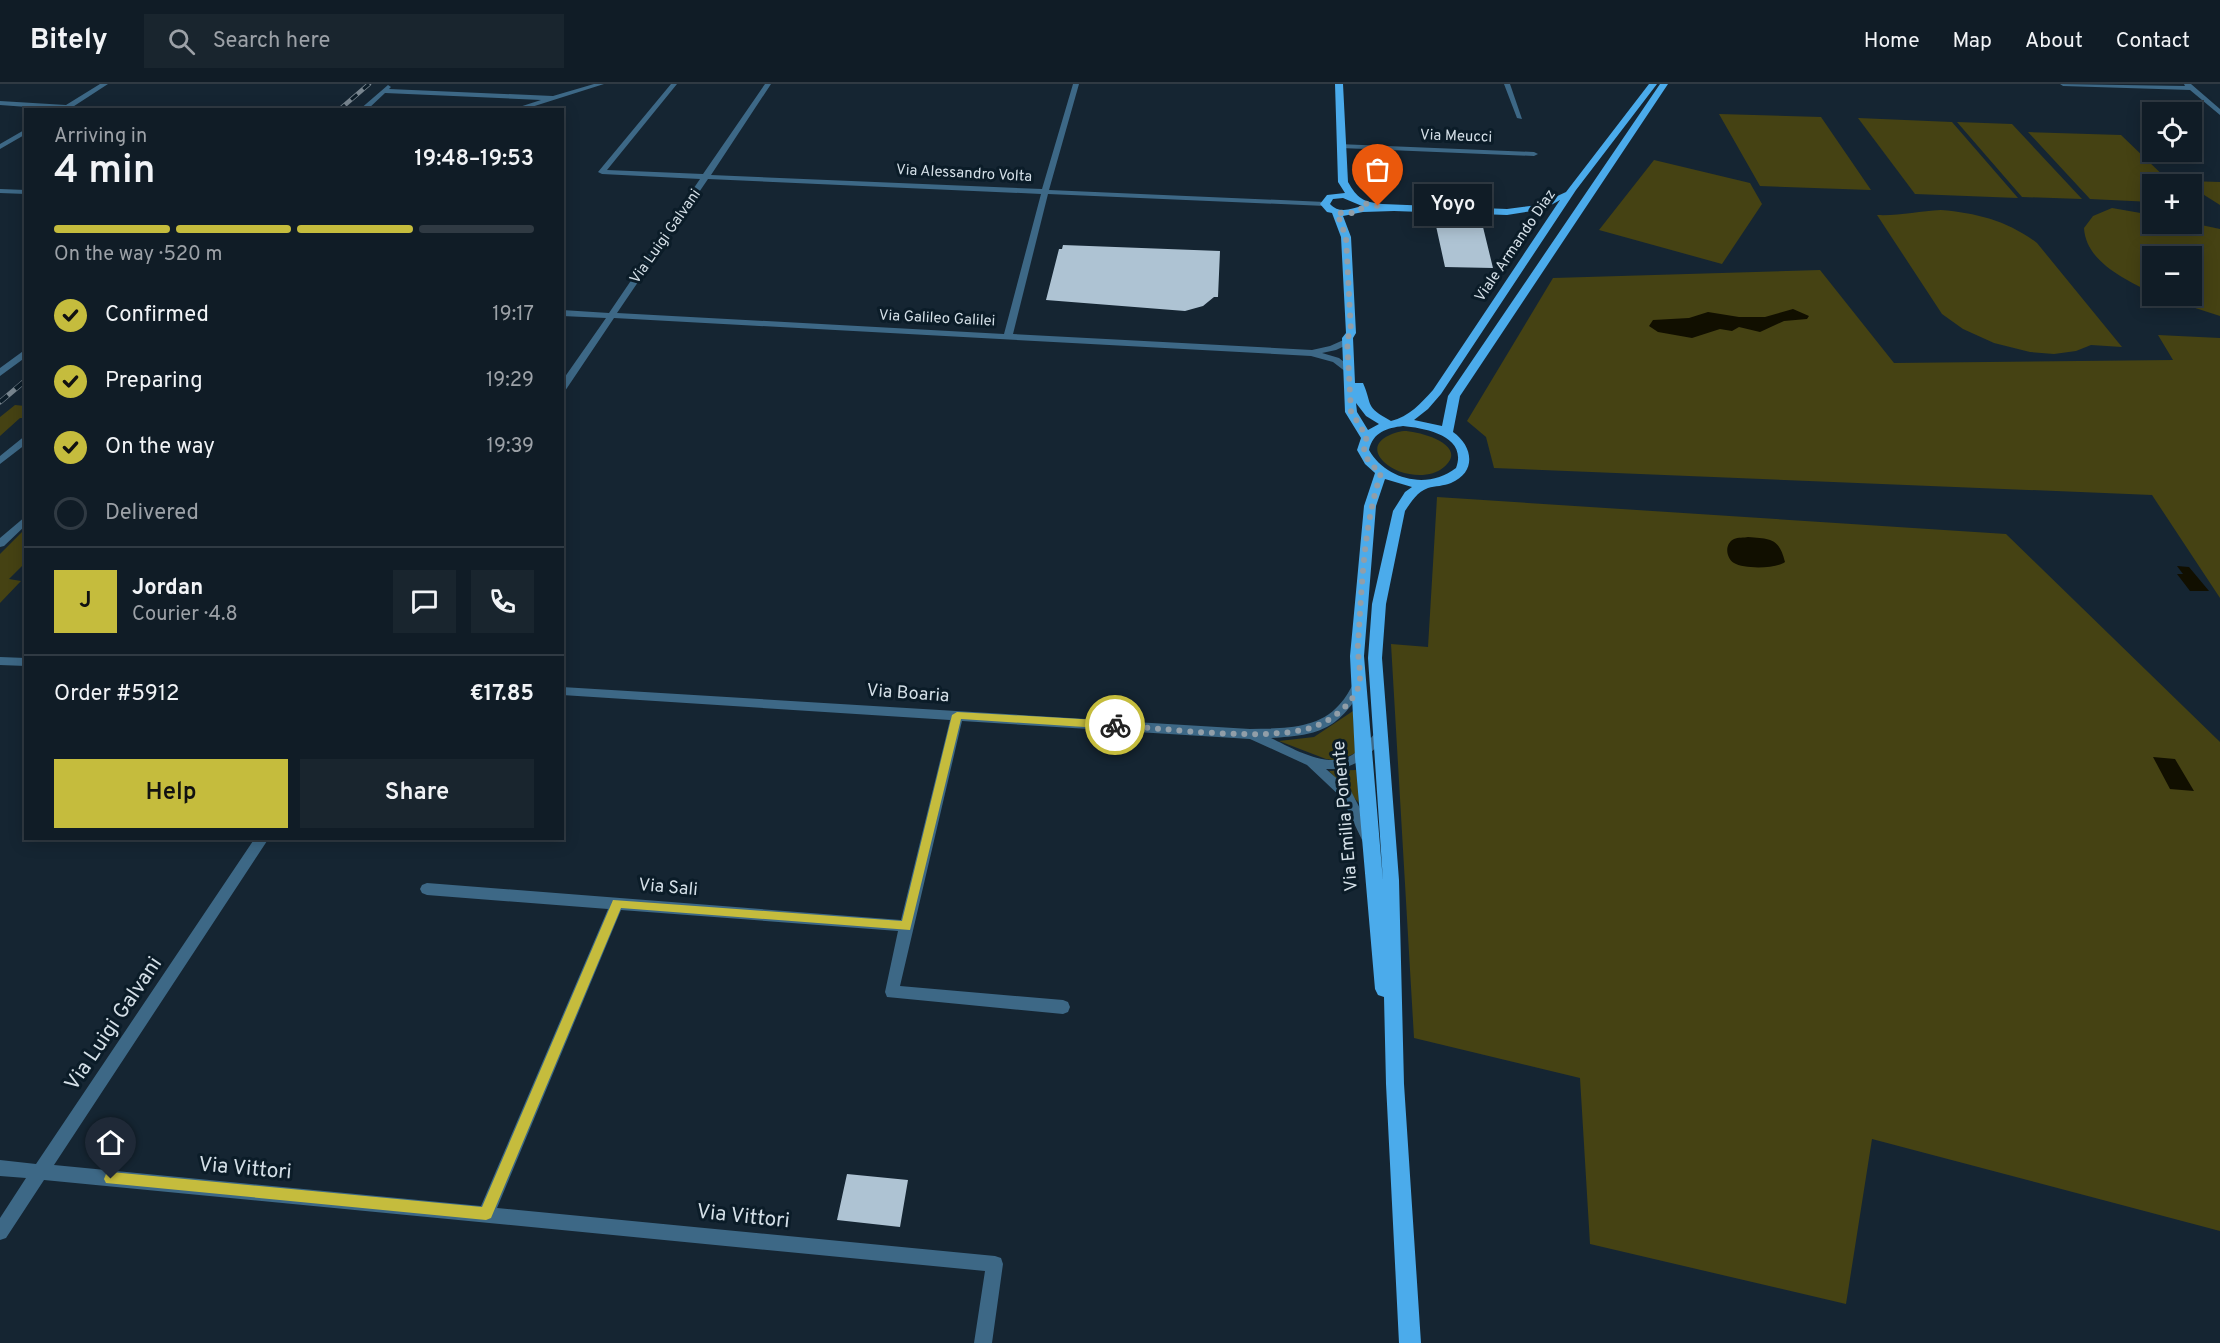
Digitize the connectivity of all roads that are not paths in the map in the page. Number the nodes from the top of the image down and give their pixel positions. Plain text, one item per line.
1 (105, 84) edge
2 (392, 84) edge
3 (601, 84) edge
4 (674, 84) edge
5 (768, 84) edge
6 (1076, 84) edge
7 (1339, 84) edge
8 (1507, 84) edge
9 (1653, 84) edge
10 (1664, 84) edge
11 (2063, 84) edge
12 (2189, 86) edge
13 (384, 91) junction
14 (1650, 97) junction
15 (553, 98) junction
16 (2202, 98) junction
17 (2220, 101) edge
18 (0, 103) edge
19 (64, 108) edge
20 (364, 108) edge
21 (520, 108) edge
22 (2220, 113) edge
23 (1520, 118) dead end
24 (24, 132) edge
25 (1341, 146) junction
26 (0, 147) edge
27 (1534, 154) dead end
28 (708, 176) junction
29 (1343, 182) junction
30 (1572, 189) junction
31 (0, 191) edge
32 (1045, 191) junction
33 (24, 192) edge
34 (1338, 195) junction
35 (1351, 196) junction
36 (1325, 204) junction
37 (1360, 208) junction
38 (1337, 213) junction
39 (1346, 237) junction
40 (564, 313) edge
41 (611, 315) junction
42 (1008, 336) junction
43 (1349, 337) junction
44 (1311, 352) junction
45 (24, 354) edge
46 (1349, 370) junction
47 (0, 373) edge
48 (564, 386) edge
49 (1403, 423) junction
50 (1388, 424) junction
51 (1447, 433) junction
52 (1367, 437) junction
53 (24, 440) edge
54 (0, 460) edge
55 (1381, 473) junction
56 (1426, 484) junction
57 (24, 521) edge
58 (0, 544) edge
59 (0, 661) edge
60 (24, 662) edge
61 (1359, 684) junction
62 (564, 691) edge
63 (957, 715) junction
64 (1250, 734) junction
65 (1380, 735) junction
66 (1363, 757) junction
67 (1311, 762) junction
68 (262, 840) edge
69 (1371, 844) junction
70 (427, 889) dead end
71 (617, 903) junction
72 (906, 926) junction
73 (1063, 1007) dead end
74 (1395, 1084) junction
75 (0, 1168) edge
76 (40, 1172) junction
77 (486, 1214) junction
78 (0, 1232) edge
79 (983, 1343) edge
80 (1410, 1343) edge

1 - 19 street
2 - 13 street
3 - 15 street
4 - 28 street, Via Alessandro Volta
5 - 28 street, Via Luigi Galvani
6 - 32 street
7 - 25 main road
8 - 23 street
9 - 14 main road, Viale Armando Diaz
10 - 14 main road, Viale Armando Diaz
11 - 12 street
12 - 16 street
13 - 15 street
13 - 20 street
14 - 30 main road, Viale Armando Diaz
14 - 51 main road, Viale Armando Diaz
15 - 21 street
16 - 17 street
16 - 22 street
18 - 19 street
24 - 26 street
25 - 27 street, Via Meucci
25 - 29 main road
28 - 32 street, Via Alessandro Volta
28 - 41 street, Via Luigi Galvani
29 - 34 main road
29 - 35 main road
30 - 37 main road
30 - 49 main road, Viale Armando Diaz
31 - 33 street
32 - 36 street, Via Alessandro Volta
32 - 42 street
34 - 35 main road
34 - 36 main road
35 - 37 main road
36 - 38 main road
37 - 38 main road
37 - 39 main road
38 - 39 main road
39 - 43 main road
40 - 41 street, Via Galileo Galilei
41 - 42 street, Via Galileo Galilei
41 - 48 street, Via Luigi Galvani
42 - 44 street, Via Galileo Galilei
43 - 44 street, Via Galileo Galilei
43 - 46 main road
43 - 50 main road
44 - 46 street, Via Galileo Galilei
45 - 47 street
46 - 52 main road
49 - 50 main road
49 - 51 main road
50 - 52 main road
51 - 56 main road
52 - 55 main road
53 - 54 street
55 - 56 main road
55 - 61 main road, Via Emilia Ponente
56 - 65 main road, Via Emilia Ponente
57 - 58 street
59 - 60 street
61 - 64 street, Via Boaria
61 - 66 main road, Via Emilia Ponente
62 - 63 street, Via Boaria
63 - 64 street, Via Boaria
63 - 72 street
64 - 67 street, Via Boaria
65 - 66 street
65 - 74 main road, Via Emilia Ponente
66 - 67 street, Via Boaria
66 - 69 main road, Via Emilia Ponente
67 - 69 street, Via Boaria
68 - 76 street, Via Luigi Galvani
69 - 74 main road, Via Emilia Ponente
70 - 71 street, Via Sali
71 - 72 street, Via Sali
71 - 77 street
72 - 73 street
74 - 80 main road, Via Emilia Ponente
75 - 76 street, Via Vittori
76 - 77 street, Via Vittori
76 - 78 street, Via Luigi Galvani
77 - 79 street, Via Vittori

